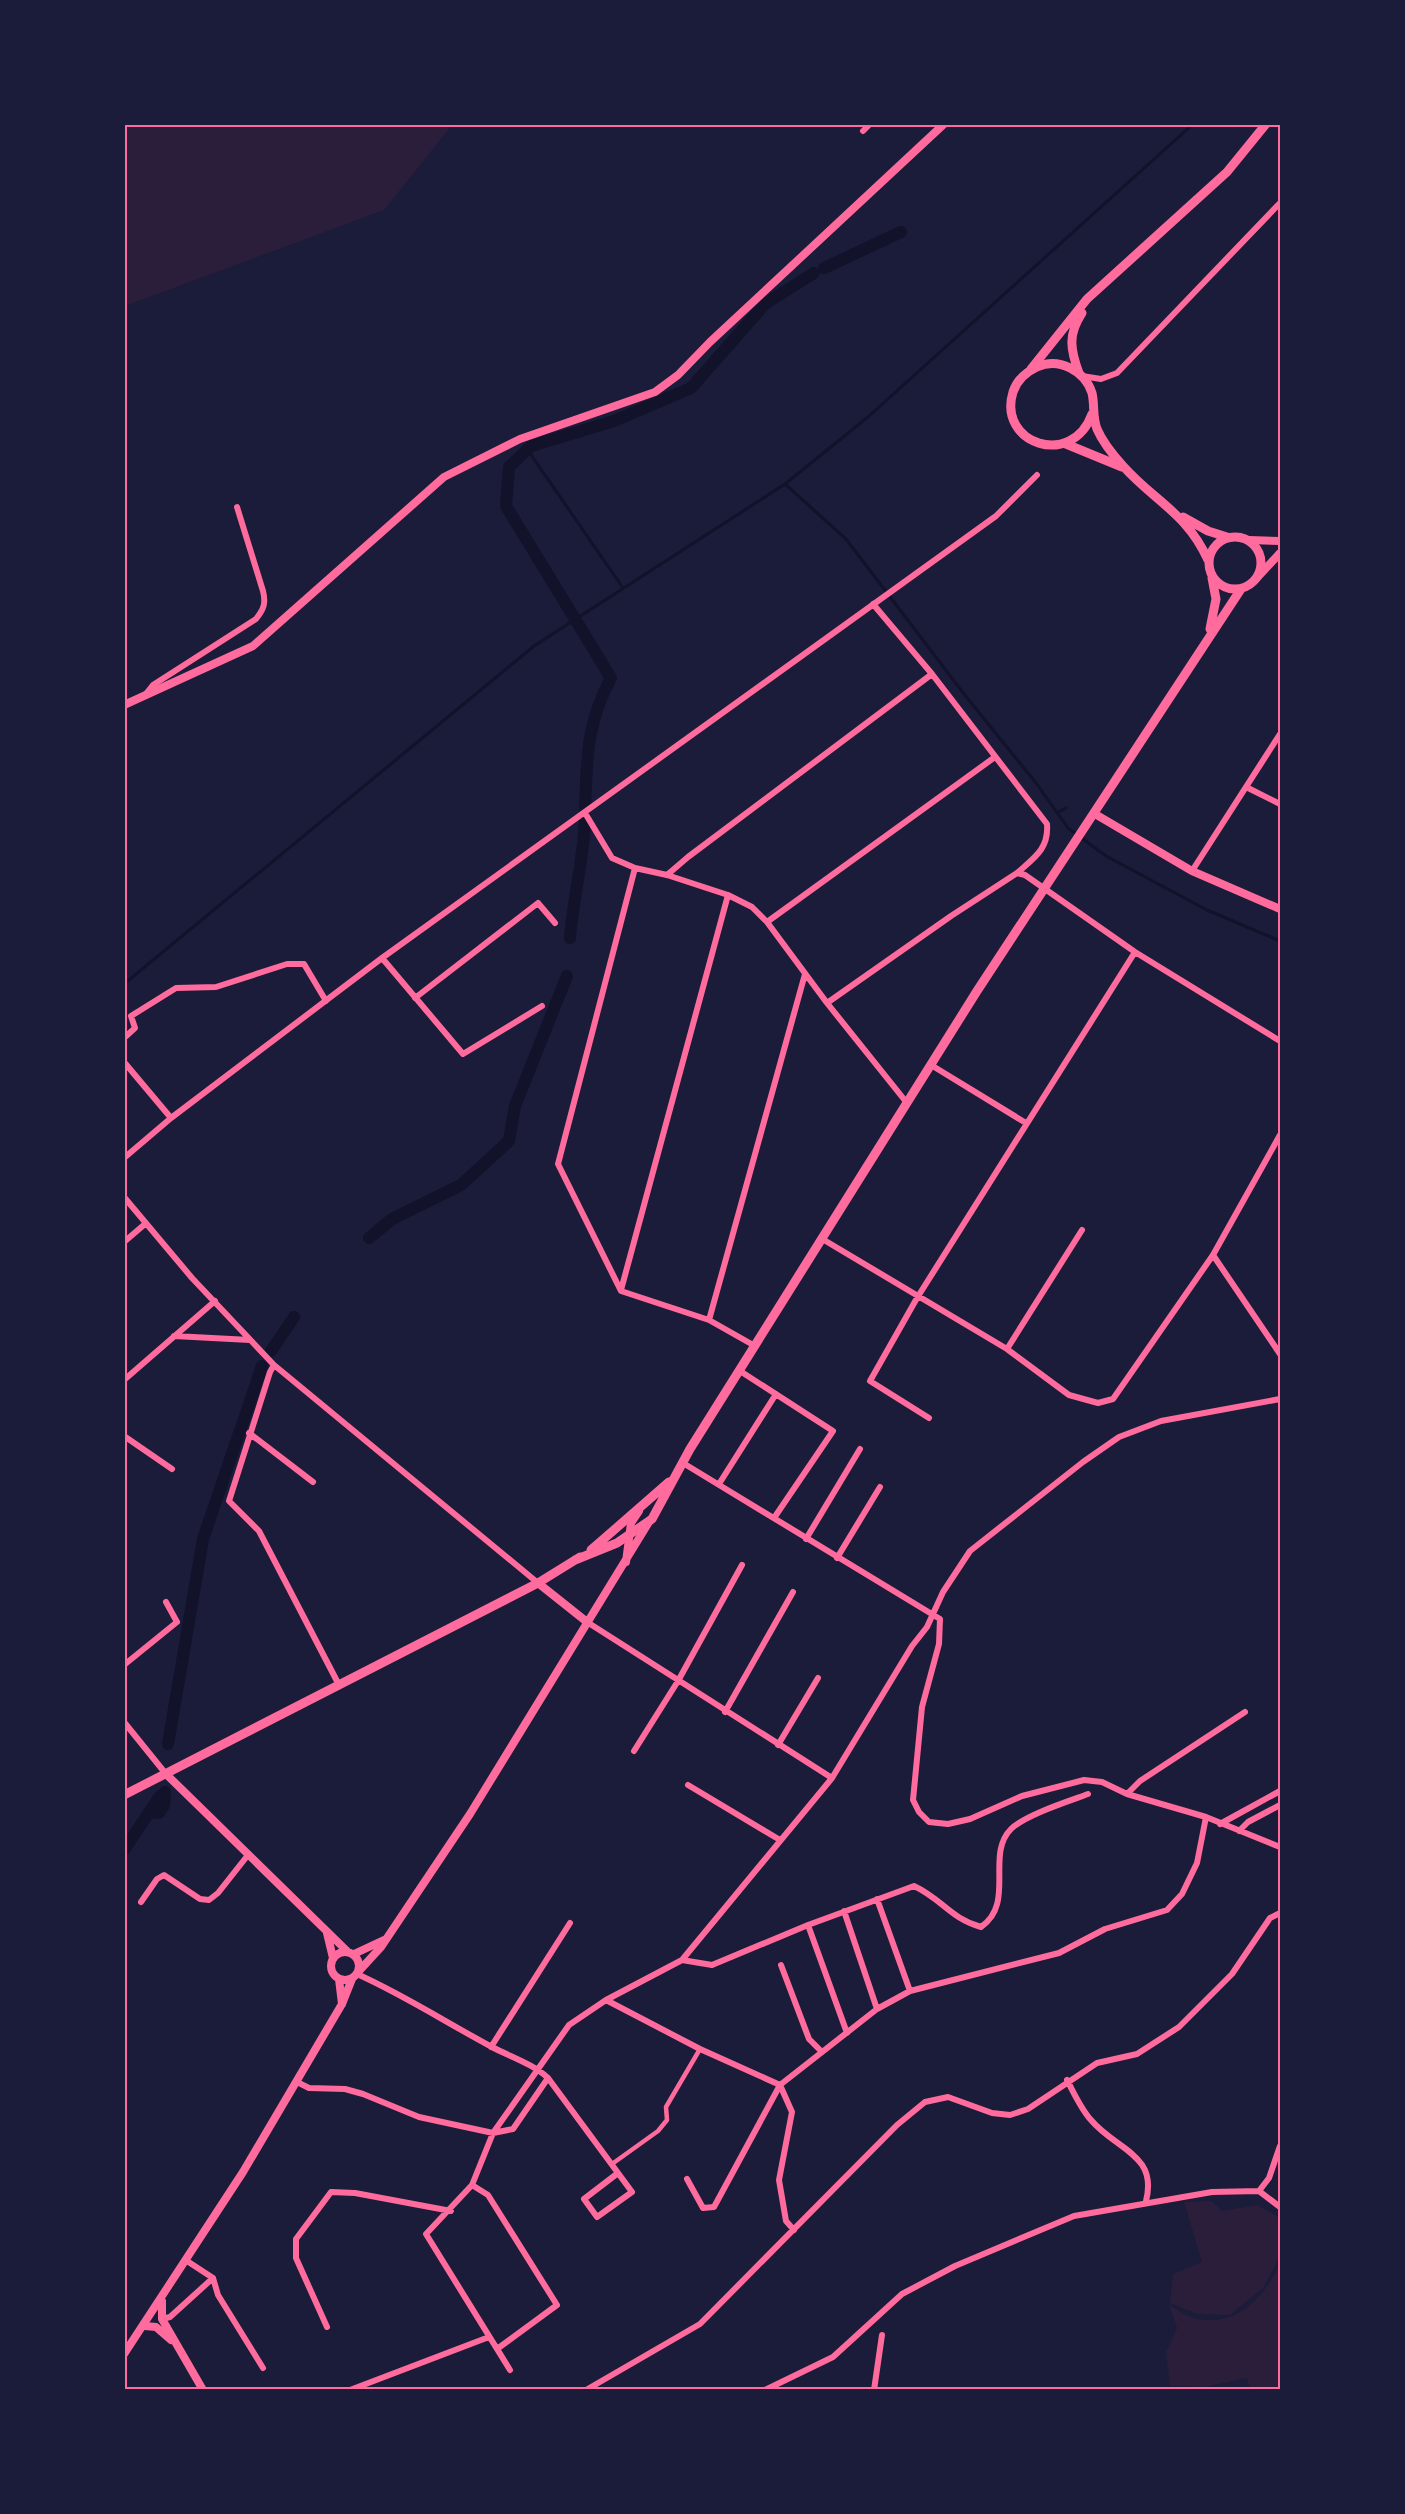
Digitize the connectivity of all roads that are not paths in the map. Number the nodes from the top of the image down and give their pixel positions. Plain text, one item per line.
1 (870, 124) edge
2 (944, 124) edge
3 (1266, 124) edge
4 (863, 131) dead end
5 (1281, 203) edge
6 (1107, 283) junction
7 (1029, 370) junction
8 (1080, 374) junction
9 (1092, 414) junction
10 (1066, 444) junction
11 (1124, 468) junction
12 (1037, 475) dead end
13 (237, 507) dead end
14 (1177, 513) junction
15 (1227, 537) junction
16 (1249, 540) junction
17 (1281, 541) edge
18 (1281, 553) edge
19 (1208, 560) junction
20 (1212, 576) junction
21 (1255, 580) junction
22 (1241, 589) junction
23 (873, 604) junction
24 (1209, 635) junction
25 (932, 674) junction
26 (141, 700) junction
27 (124, 705) edge
28 (1281, 734) edge
29 (995, 757) junction
30 (1246, 787) junction
31 (1281, 804) edge
32 (585, 813) junction
33 (1095, 814) junction
34 (635, 868) junction
35 (1192, 871) junction
36 (1017, 873) junction
37 (668, 875) junction
38 (1043, 889) junction
39 (728, 895) junction
40 (1281, 909) edge
41 (767, 922) junction
42 (555, 923) dead end
43 (1135, 952) junction
44 (382, 958) junction
45 (805, 974) junction
46 (415, 998) junction
47 (326, 1001) junction
48 (827, 1003) junction
49 (542, 1006) dead end
50 (124, 1038) edge
51 (1281, 1041) edge
52 (124, 1062) edge
53 (931, 1065) junction
54 (907, 1103) junction
55 (171, 1118) junction
56 (1026, 1123) junction
57 (1281, 1135) edge
58 (124, 1158) edge
59 (124, 1197) edge
60 (145, 1224) junction
61 (1082, 1230) dead end
62 (824, 1240) junction
63 (124, 1242) edge
64 (1213, 1256) junction
65 (621, 1291) junction
66 (917, 1298) junction
67 (214, 1301) junction
68 (709, 1320) junction
69 (173, 1336) junction
70 (250, 1340) junction
71 (754, 1346) junction
72 (1007, 1349) junction
73 (1281, 1354) edge
74 (274, 1365) junction
75 (740, 1371) junction
76 (124, 1380) edge
77 (776, 1394) junction
78 (1281, 1399) edge
79 (929, 1418) dead end
80 (249, 1433) junction
81 (124, 1436) edge
82 (860, 1449) dead end
83 (683, 1463) junction
84 (172, 1469) dead end
85 (676, 1474) junction
86 (313, 1482) dead end
87 (719, 1484) junction
88 (880, 1487) dead end
89 (642, 1508) junction
90 (774, 1518) junction
91 (651, 1519) junction
92 (630, 1535) junction
93 (806, 1539) junction
94 (617, 1543) junction
95 (625, 1550) junction
96 (837, 1558) junction
97 (576, 1560) junction
98 (626, 1563) junction
99 (742, 1565) dead end
100 (538, 1583) junction
101 (793, 1592) dead end
102 (166, 1602) dead end
103 (931, 1615) junction
104 (587, 1622) junction
105 (124, 1665) edge
106 (818, 1678) dead end
107 (678, 1681) junction
108 (339, 1684) junction
109 (725, 1712) junction
110 (1245, 1712) dead end
111 (124, 1722) edge
112 (778, 1745) junction
113 (634, 1751) dead end
114 (166, 1774) junction
115 (832, 1778) junction
116 (687, 1785) dead end
117 (1281, 1791) edge
118 (1088, 1794) dead end
119 (1128, 1794) junction
120 (124, 1795) edge
121 (1281, 1805) edge
122 (1206, 1817) junction
123 (1220, 1824) junction
124 (1239, 1831) junction
125 (780, 1840) junction
126 (1281, 1847) edge
127 (248, 1855) junction
128 (877, 1899) junction
129 (141, 1902) dead end
130 (844, 1911) junction
131 (1281, 1913) edge
132 (570, 1923) dead end
133 (808, 1925) junction
134 (327, 1932) junction
135 (387, 1938) junction
136 (351, 1953) junction
137 (333, 1958) junction
138 (681, 1960) junction
139 (780, 1965) dead end
140 (356, 1974) junction
141 (339, 1979) junction
142 (910, 1991) junction
143 (606, 2000) junction
144 (342, 2004) junction
145 (877, 2009) junction
146 (848, 2033) junction
147 (491, 2047) junction
148 (700, 2049) junction
149 (822, 2052) junction
150 (537, 2068) junction
151 (548, 2078) junction
152 (1067, 2080) junction
153 (297, 2082) junction
154 (780, 2085) junction
155 (493, 2133) junction
156 (1281, 2146) edge
157 (612, 2164) junction
158 (618, 2173) junction
159 (687, 2179) dead end
160 (472, 2185) junction
161 (1259, 2191) junction
162 (1146, 2201) junction
163 (1281, 2207) edge
164 (451, 2211) junction
165 (794, 2230) junction
166 (187, 2261) junction
167 (213, 2278) junction
168 (162, 2300) junction
169 (162, 2319) junction
170 (145, 2326) junction
171 (327, 2327) dead end
172 (882, 2335) dead end
173 (489, 2337) junction
174 (174, 2343) junction
175 (496, 2349) junction
176 (124, 2354) edge
177 (263, 2368) dead end
178 (510, 2370) dead end
179 (203, 2390) edge
180 (350, 2390) edge
181 (586, 2390) edge
182 (765, 2390) edge
183 (874, 2390) edge

1 - 4 street
2 - 26 street
3 - 6 main road
5 - 8 street
6 - 7 main road
6 - 8 main road
7 - 8 main road
7 - 10 main road
8 - 9 main road
9 - 10 main road
9 - 11 main road
10 - 11 main road
11 - 14 main road
12 - 23 street
13 - 26 street
14 - 15 main road
14 - 19 main road
15 - 16 main road
15 - 19 main road
16 - 17 main road
16 - 21 main road
18 - 21 main road
19 - 20 main road
20 - 22 main road
20 - 24 main road
21 - 22 main road
22 - 24 main road
23 - 25 street
23 - 32 street
24 - 33 main road
25 - 29 street
25 - 37 street
26 - 27 street
28 - 30 street
29 - 36 street
29 - 41 street
30 - 31 street
30 - 35 street
32 - 34 street
32 - 44 street
33 - 35 street
33 - 38 main road
34 - 37 street
34 - 65 street
35 - 40 street
36 - 38 street
36 - 48 street
37 - 39 street
38 - 43 street
38 - 53 main road
39 - 41 street
39 - 65 street
41 - 45 street
42 - 46 street
43 - 51 street
43 - 56 street
44 - 46 street
44 - 47 street
45 - 48 street
45 - 68 street
46 - 49 street
47 - 50 street
47 - 55 street
48 - 54 street
52 - 55 street
53 - 54 main road
53 - 56 street
54 - 62 main road
55 - 58 street
56 - 66 street
57 - 64 street
59 - 60 street
60 - 63 street
60 - 67 street
61 - 72 street
62 - 66 street
62 - 71 main road
64 - 72 street
64 - 73 street
65 - 68 street
66 - 72 street
66 - 79 street
67 - 69 street
67 - 70 street
68 - 71 street
69 - 70 street
69 - 76 street
70 - 74 street
71 - 75 main road
74 - 80 street
74 - 100 street
75 - 77 street
75 - 83 main road
77 - 87 street
77 - 90 street
78 - 103 street
80 - 86 street
80 - 108 street
81 - 84 street
82 - 93 street
83 - 85 main road
83 - 87 street
85 - 89 main road
85 - 91 main road
87 - 90 street
88 - 96 street
89 - 92 street
89 - 97 main road
90 - 93 street
91 - 92 main road
91 - 98 street
92 - 94 main road
92 - 95 street
93 - 96 street
94 - 95 street
94 - 97 main road
95 - 98 street
96 - 103 street
97 - 100 main road
98 - 104 street
99 - 107 street
100 - 104 street
100 - 108 main road
101 - 109 street
102 - 105 street
103 - 115 street
103 - 119 street
104 - 107 street
104 - 135 street
106 - 112 street
107 - 109 street
107 - 113 street
108 - 114 main road
109 - 112 street
110 - 119 street
111 - 114 street
112 - 115 street
114 - 120 main road
114 - 127 street
115 - 125 street
116 - 125 street
117 - 123 street
118 - 128 street
119 - 122 street
121 - 124 street
122 - 123 street
122 - 142 street
123 - 124 street
124 - 126 street
125 - 138 street
127 - 129 street
127 - 134 street
128 - 130 street
128 - 142 street
130 - 133 street
130 - 145 street
131 - 152 street
132 - 147 street
133 - 138 street
133 - 146 street
134 - 136 street
134 - 137 street
135 - 136 street
135 - 140 street
136 - 137 street
136 - 140 street
137 - 141 street
138 - 143 street
139 - 149 street
140 - 141 street
140 - 144 street
140 - 147 street
141 - 144 street
142 - 145 street
143 - 148 street
143 - 150 street
144 - 153 street
145 - 146 street
146 - 149 street
147 - 150 street
148 - 154 street
148 - 157 street
149 - 154 street
150 - 151 street
150 - 155 street
151 - 155 street
151 - 157 street
152 - 162 street
152 - 165 street
153 - 155 street
153 - 166 street
154 - 159 street
154 - 165 street
155 - 160 street
156 - 161 street
157 - 158 street
158 - 158 street
160 - 164 street
160 - 175 street
161 - 162 street
161 - 163 street
162 - 182 street
164 - 171 street
164 - 173 street
165 - 181 street
166 - 167 street
166 - 168 street
167 - 169 street
167 - 177 street
168 - 169 street
168 - 170 street
169 - 174 street
170 - 174 street
170 - 176 street
172 - 183 street
173 - 175 street
173 - 180 street
174 - 179 street
175 - 178 street

